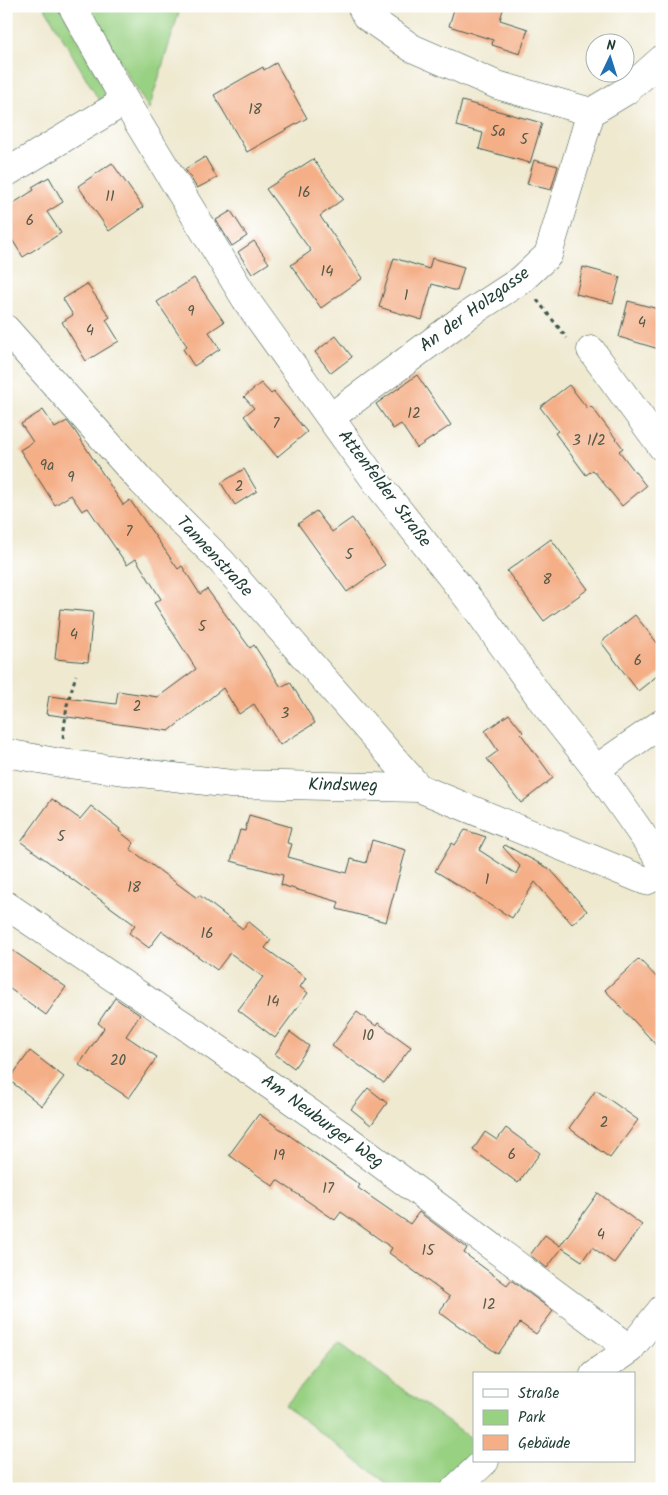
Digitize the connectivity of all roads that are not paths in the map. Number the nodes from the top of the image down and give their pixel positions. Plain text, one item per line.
1 (72, 6) edge
2 (360, 6) edge
3 (662, 59) edge
4 (124, 101) junction
5 (591, 112) junction
6 (6, 173) edge
7 (6, 330) edge
8 (591, 350) road end
9 (330, 417) junction
10 (662, 447) edge
11 (662, 723) edge
12 (6, 753) edge
13 (596, 769) junction
14 (419, 788) junction
15 (662, 864) edge
16 (662, 874) edge
17 (6, 906) edge
18 (662, 1309) edge
19 (630, 1349) junction
20 (597, 1372) edge
21 (484, 1462) edge
22 (455, 1489) edge

1 - 4 street, Attenfelder Straße
2 - 5 street
3 - 5 street
4 - 6 street
4 - 9 street, Attenfelder Straße
5 - 9 street, An der Holzgasse
7 - 14 street, Tannenstraße
8 - 10 street
9 - 13 street, Attenfelder Straße
11 - 13 street
12 - 14 street, Kindsweg
13 - 15 street, Attenfelder Straße
14 - 16 street, Kindsweg
17 - 19 street, Am Neuburger Weg
18 - 19 street
19 - 20 street
21 - 22 street

